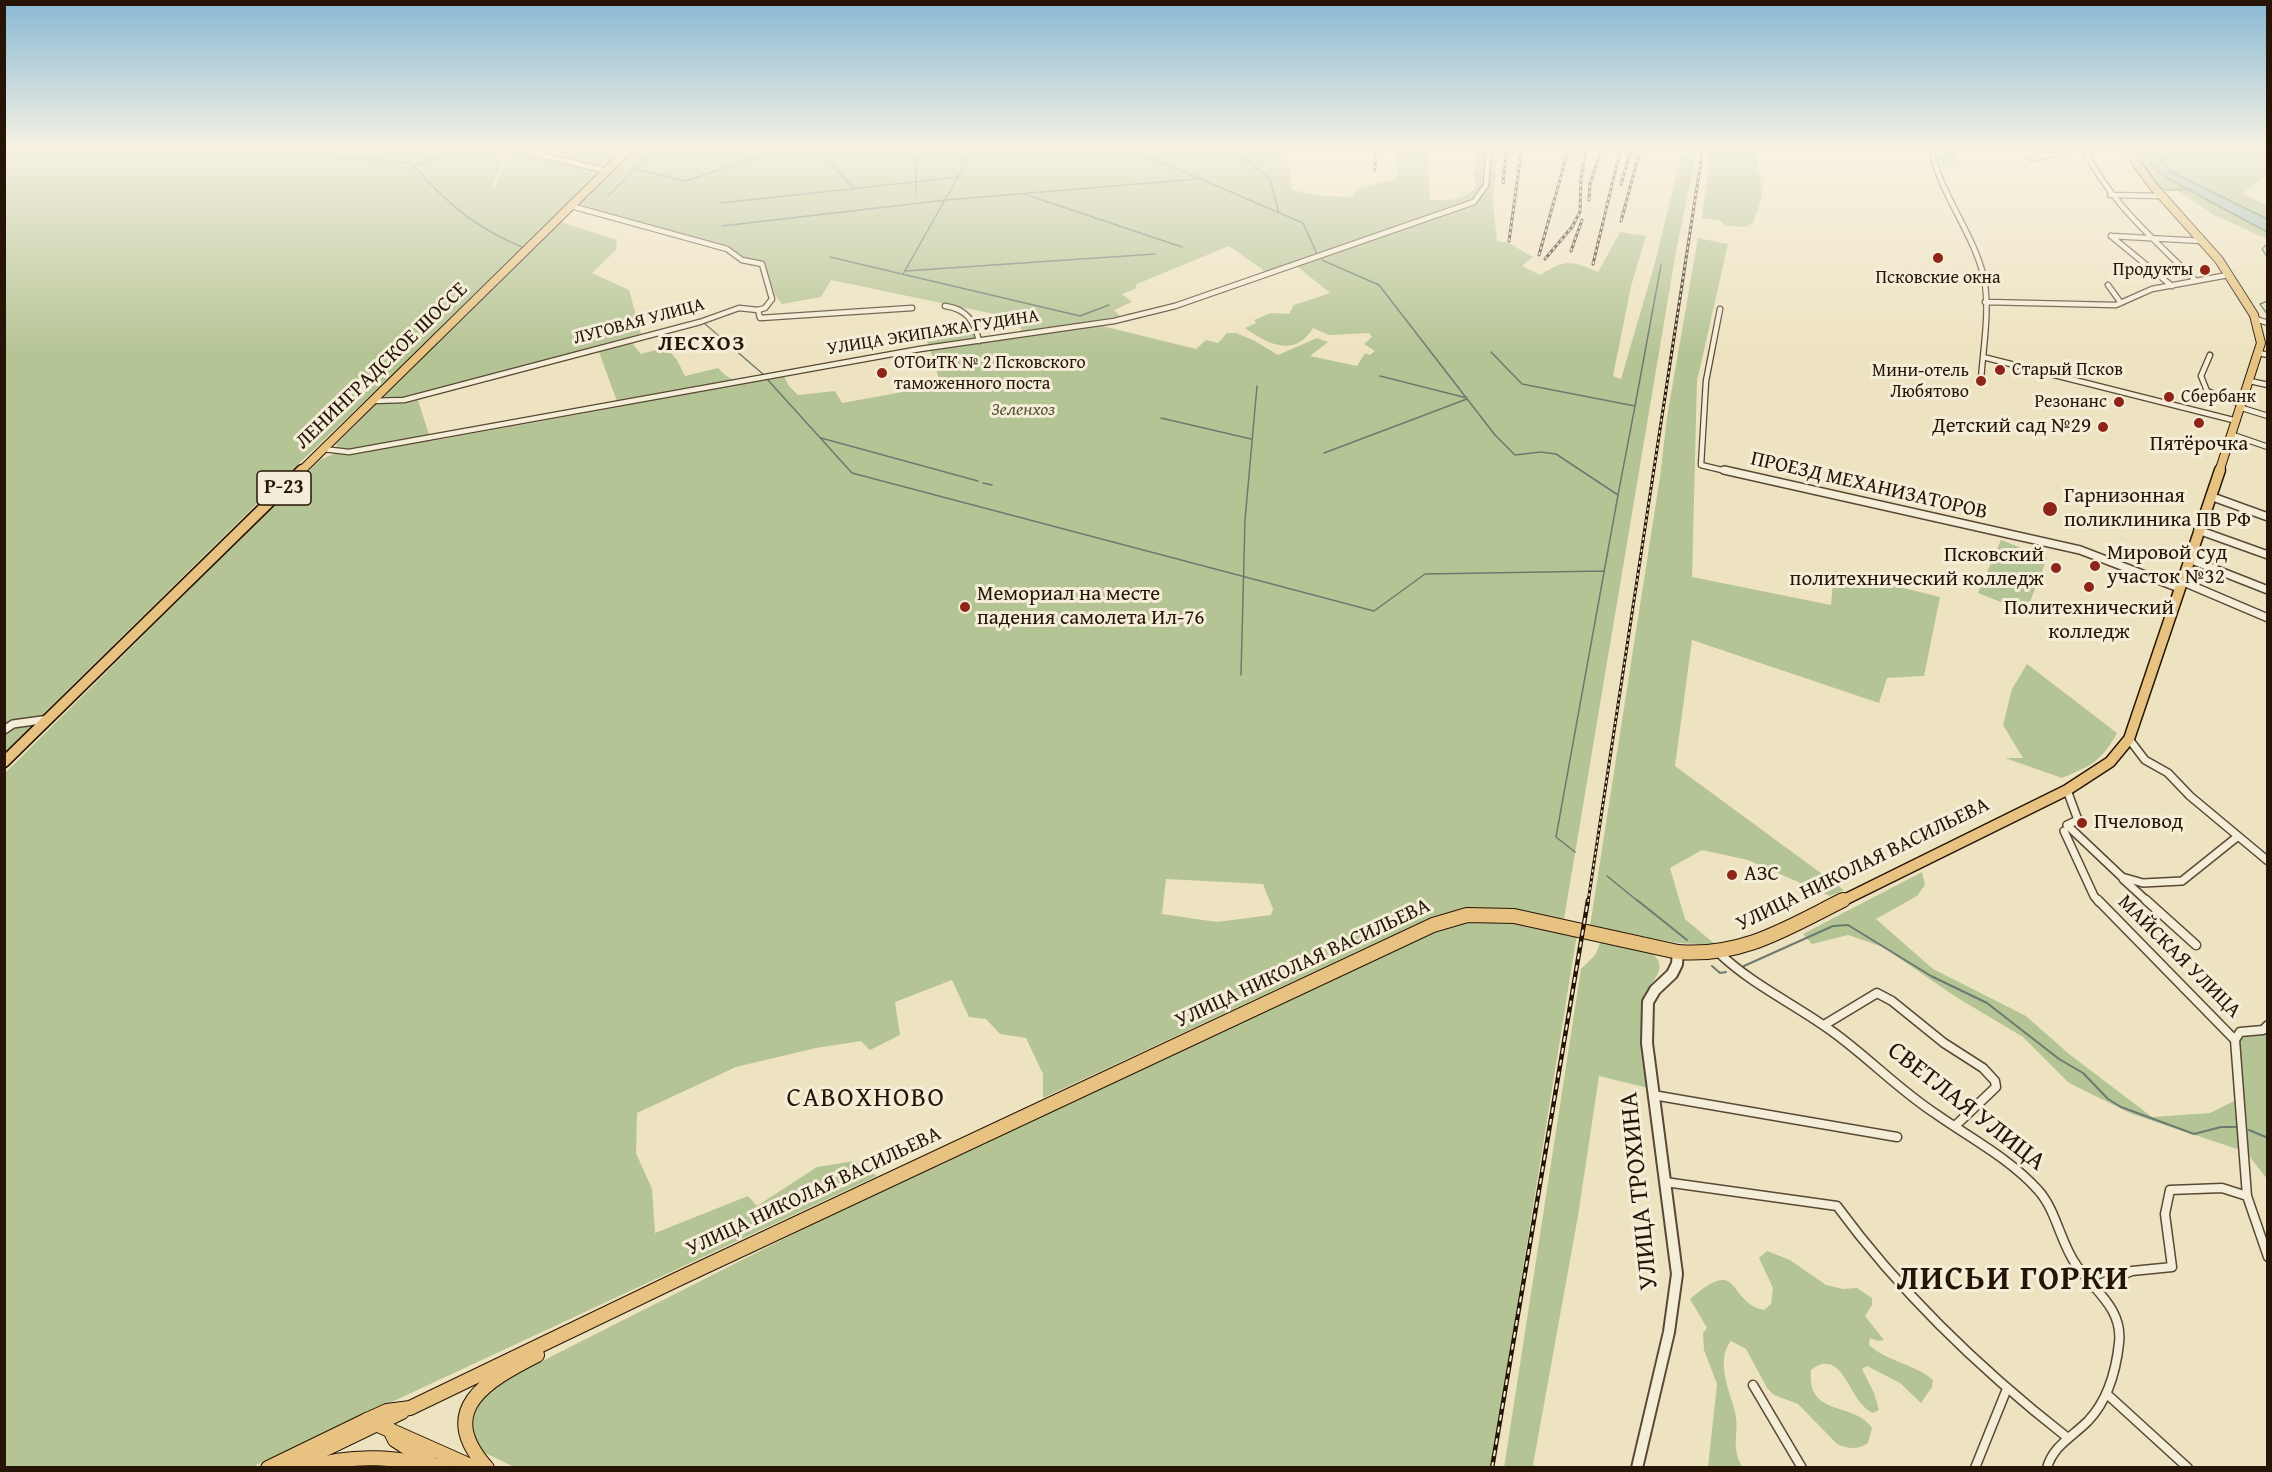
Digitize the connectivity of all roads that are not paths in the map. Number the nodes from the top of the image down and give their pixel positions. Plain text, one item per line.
1 (561, 216) edge
2 (603, 216) edge
3 (1436, 216) edge
4 (1959, 216) edge
5 (2131, 216) edge
6 (2180, 216) edge
7 (2154, 238) junction
8 (2203, 241) junction
9 (2228, 275) junction
10 (2196, 281) junction
11 (2108, 285) dead end
12 (2172, 286) junction
13 (1985, 302) junction
14 (2121, 303) junction
15 (945, 306) dead end
16 (912, 308) dead end
17 (1720, 309) dead end
18 (758, 310) junction
19 (2256, 319) junction
20 (2268, 323) edge
21 (979, 340) junction
22 (2263, 354) edge
23 (2210, 355) dead end
24 (1983, 357) junction
25 (1981, 380) dead end
26 (2250, 381) junction
27 (2268, 386) edge
28 (372, 401) junction
29 (2242, 406) junction
30 (2268, 416) edge
31 (2237, 421) junction
32 (2233, 435) junction
33 (2268, 447) edge
34 (323, 449) junction
35 (2210, 496) junction
36 (2268, 517) edge
37 (2198, 530) junction
38 (2268, 555) edge
39 (2188, 559) junction
40 (2180, 584) junction
41 (2268, 590) edge
42 (2268, 618) edge
43 (48, 719) junction
44 (4, 730) edge
45 (2129, 739) junction
46 (4, 762) edge
47 (2067, 790) junction
48 (2066, 828) junction
49 (2237, 837) junction
50 (2268, 861) edge
51 (2122, 877) junction
52 (2196, 945) dead end
53 (1678, 952) junction
54 (1718, 952) junction
55 (1824, 1025) junction
56 (2268, 1025) edge
57 (2235, 1040) junction
58 (1653, 1095) junction
59 (1955, 1126) junction
60 (1897, 1137) dead end
61 (1665, 1182) junction
62 (2247, 1196) junction
63 (2268, 1257) edge
64 (2092, 1287) junction
65 (644, 1296) junction
66 (1753, 1385) dead end
67 (2006, 1391) junction
68 (2108, 1395) junction
69 (410, 1408) junction
70 (378, 1424) junction
71 (2068, 1438) junction
72 (440, 1466) edge
73 (268, 1467) edge
74 (286, 1467) edge
75 (308, 1467) edge
76 (475, 1467) edge
77 (487, 1467) edge
78 (1637, 1467) edge
79 (1803, 1467) edge
80 (1975, 1467) edge
81 (2047, 1467) edge
82 (2188, 1467) edge

1 - 28 main road, ЛЕНИНГРАДСКОЕ ШОССЕ / Р-23
2 - 18 street
3 - 21 street, УЛИЦА ЭКИПАЖА ГУДИНА
4 - 13 street
5 - 7 street
6 - 8 main road, УЛИЦА НИКОЛАЯ ВАСИЛЬЕВА
7 - 8 street
7 - 10 street
7 - 12 street
8 - 9 main road, УЛИЦА НИКОЛАЯ ВАСИЛЬЕВА
9 - 10 street
9 - 19 main road, УЛИЦА НИКОЛАЯ ВАСИЛЬЕВА
10 - 12 street
11 - 14 street
12 - 14 street
13 - 14 street
13 - 24 street
15 - 21 street
16 - 18 street, ЛУГОВАЯ УЛИЦА
17 - 40 street, ПРОЕЗД МЕХАНИЗАТОРОВ
18 - 28 street, ЛУГОВАЯ УЛИЦА
19 - 20 street
19 - 22 main road, УЛИЦА НИКОЛАЯ ВАСИЛЬЕВА
21 - 34 street, УЛИЦА ЭКИПАЖА ГУДИНА
22 - 26 main road, УЛИЦА НИКОЛАЯ ВАСИЛЬЕВА
23 - 29 street
24 - 25 street
24 - 31 street
26 - 27 street
26 - 29 main road, УЛИЦА НИКОЛАЯ ВАСИЛЬЕВА
28 - 34 main road, ЛЕНИНГРАДСКОЕ ШОССЕ / Р-23
29 - 30 street
29 - 31 main road, УЛИЦА НИКОЛАЯ ВАСИЛЬЕВА
31 - 32 main road, УЛИЦА НИКОЛАЯ ВАСИЛЬЕВА
32 - 33 street
32 - 35 main road, УЛИЦА НИКОЛАЯ ВАСИЛЬЕВА
34 - 43 main road, ЛЕНИНГРАДСКОЕ ШОССЕ / Р-23
35 - 36 street
35 - 37 main road, УЛИЦА НИКОЛАЯ ВАСИЛЬЕВА
37 - 38 street
37 - 39 main road, УЛИЦА НИКОЛАЯ ВАСИЛЬЕВА
39 - 40 main road, УЛИЦА НИКОЛАЯ ВАСИЛЬЕВА
39 - 41 street
40 - 42 street
40 - 45 main road, УЛИЦА НИКОЛАЯ ВАСИЛЬЕВА
43 - 44 street
43 - 46 main road, ЛЕНИНГРАДСКОЕ ШОССЕ / Р-23
45 - 47 main road, УЛИЦА НИКОЛАЯ ВАСИЛЬЕВА
45 - 49 street
47 - 48 street
47 - 54 main road, УЛИЦА НИКОЛАЯ ВАСИЛЬЕВА
48 - 51 street
48 - 57 street, МАЙСКАЯ УЛИЦА
49 - 50 street
49 - 51 street
51 - 52 street
53 - 54 main road, УЛИЦА НИКОЛАЯ ВАСИЛЬЕВА
53 - 58 street, УЛИЦА ТРОХИНА
53 - 65 main road, УЛИЦА НИКОЛАЯ ВАСИЛЬЕВА
54 - 55 street, СВЕТЛАЯ УЛИЦА
55 - 59 street, СВЕТЛАЯ УЛИЦА
55 - 59 street
56 - 57 street
57 - 62 street, МАЙСКАЯ УЛИЦА
58 - 60 street
58 - 61 street, УЛИЦА ТРОХИНА
59 - 64 street, СВЕТЛАЯ УЛИЦА
61 - 67 street
61 - 78 street, УЛИЦА ТРОХИНА
62 - 63 street, МАЙСКАЯ УЛИЦА
62 - 64 street
64 - 68 street, СВЕТЛАЯ УЛИЦА
65 - 69 main road, УЛИЦА НИКОЛАЯ ВАСИЛЬЕВА
65 - 77 main road
66 - 79 street
67 - 71 street
67 - 80 street
68 - 71 street, СВЕТЛАЯ УЛИЦА
68 - 82 street
69 - 70 main road
69 - 70 main road, УЛИЦА НИКОЛАЯ ВАСИЛЬЕВА
70 - 72 main road
70 - 73 main road, УЛИЦА НИКОЛАЯ ВАСИЛЬЕВА
70 - 74 main road
70 - 76 main road
71 - 81 street, СВЕТЛАЯ УЛИЦА
72 - 75 main road

